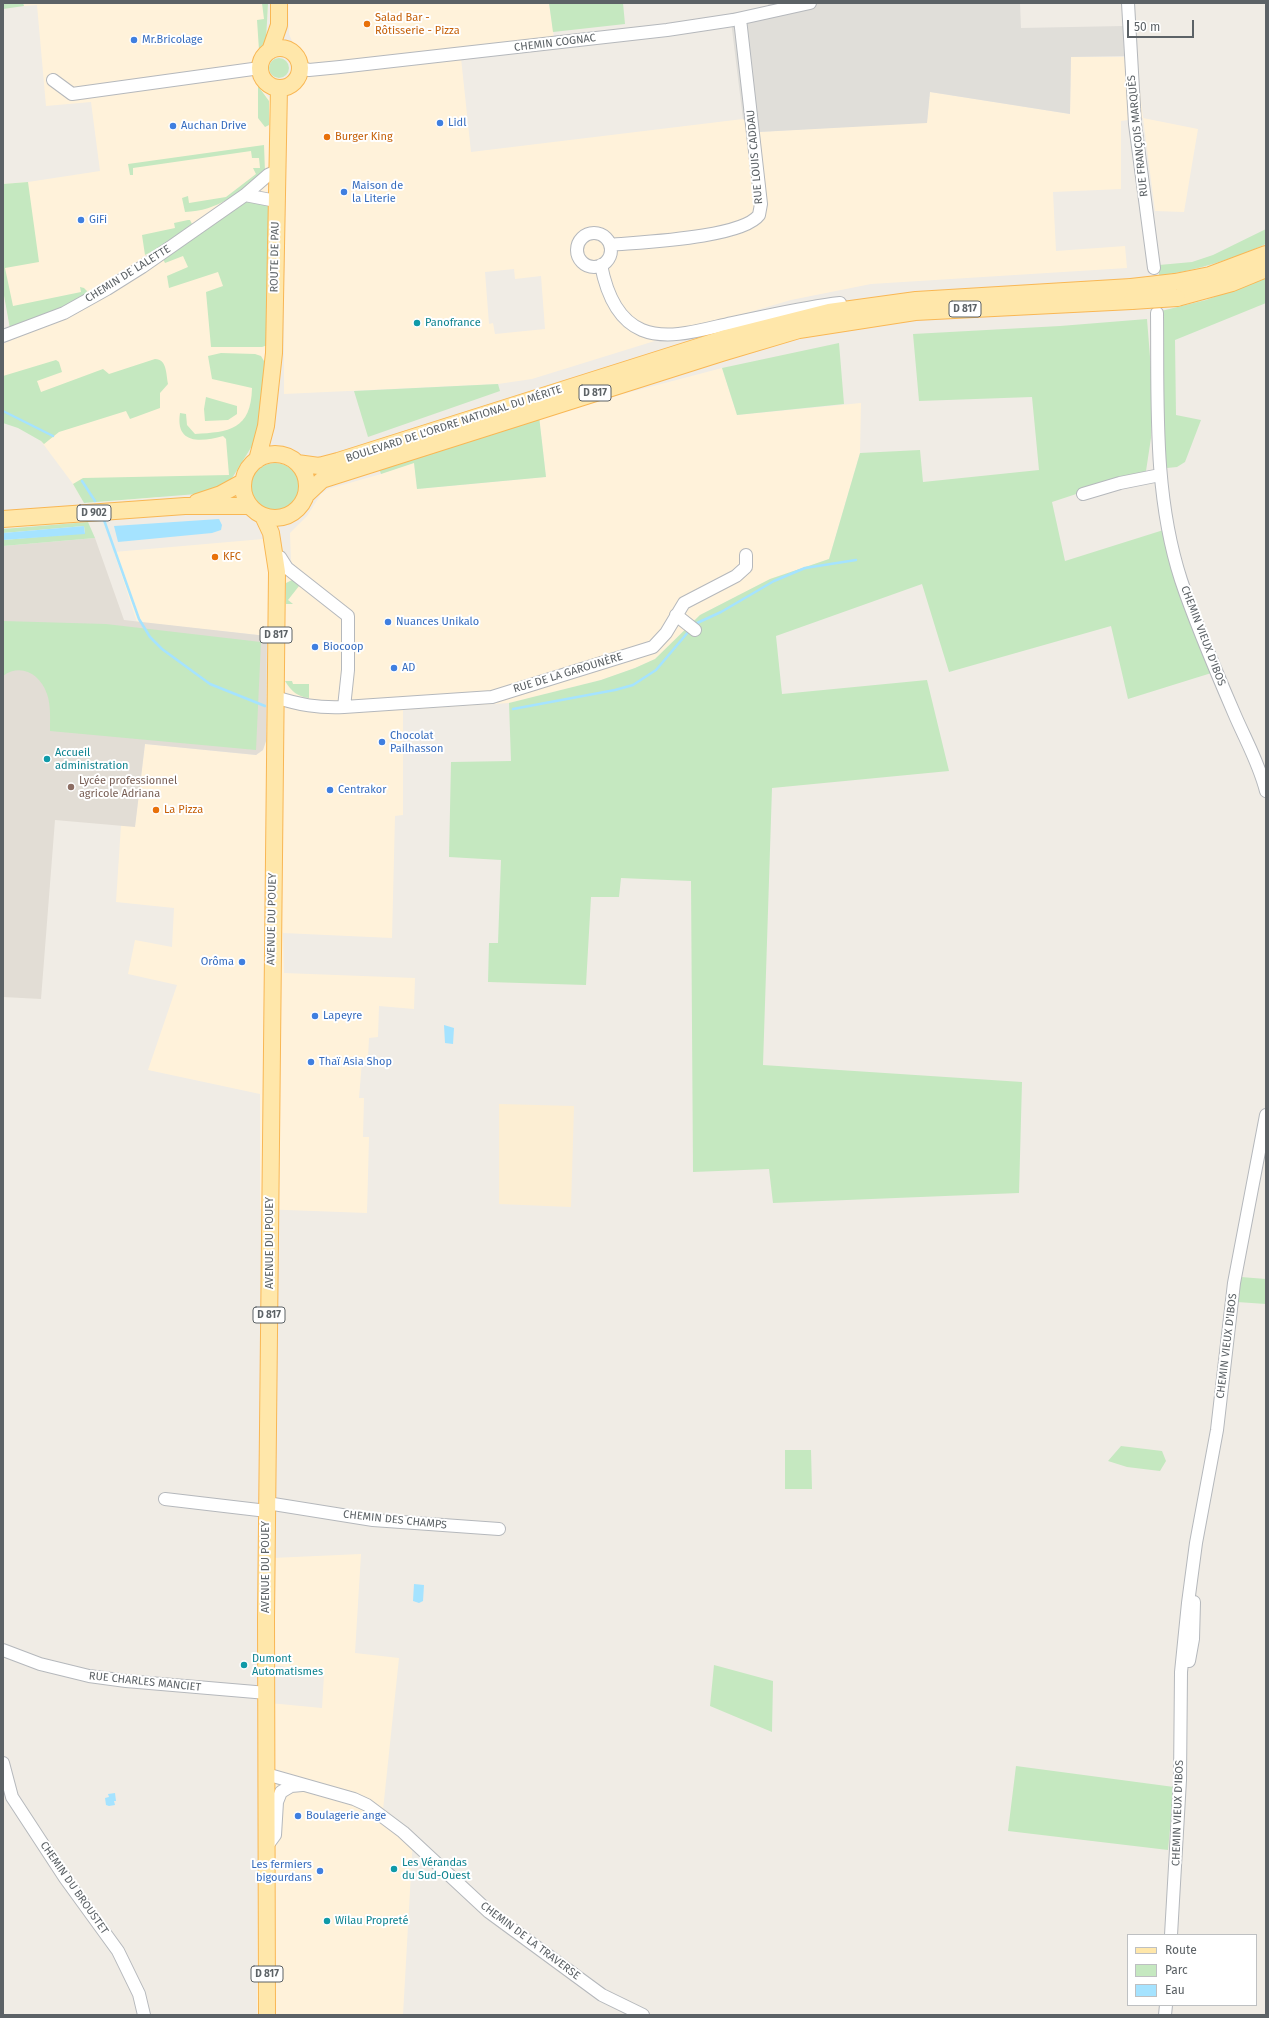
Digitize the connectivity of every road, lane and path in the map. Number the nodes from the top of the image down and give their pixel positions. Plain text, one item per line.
1 (279, 3) edge
2 (810, 3) edge
3 (1128, 3) edge
4 (740, 19) junction
5 (279, 25) junction
6 (270, 51) junction
7 (289, 51) junction
8 (299, 67) junction
9 (260, 68) junction
10 (53, 80) dead end
11 (279, 88) junction
12 (277, 171) junction
13 (245, 195) junction
14 (276, 201) junction
15 (610, 245) junction
16 (1266, 254) edge
17 (601, 266) junction
18 (1154, 268) dead end
19 (1266, 269) edge
20 (1131, 294) junction
21 (916, 300) junction
22 (1156, 313) dead end
23 (3, 336) edge
24 (266, 426) junction
25 (280, 454) junction
26 (257, 460) junction
27 (298, 463) junction
28 (1160, 475) junction
29 (243, 482) junction
30 (1083, 494) dead end
31 (306, 496) junction
32 (185, 506) junction
33 (250, 506) junction
34 (263, 516) junction
35 (288, 516) junction
36 (3, 519) edge
37 (746, 555) dead end
38 (278, 565) junction
39 (676, 615) junction
40 (693, 628) dead end
41 (275, 697) junction
42 (344, 707) junction
43 (1266, 791) edge
44 (1266, 1115) edge
45 (166, 1499) dead end
46 (267, 1507) junction
47 (499, 1528) dead end
48 (3, 1650) edge
49 (267, 1693) junction
50 (3, 1763) edge
51 (266, 1774) junction
52 (303, 1785) junction
53 (267, 1846) junction
54 (1171, 1934) edge
55 (144, 2015) edge
56 (267, 2015) edge
57 (642, 2015) edge

1 - 5 main road
2 - 4 street, CHEMIN COGNAC
3 - 18 street, RUE FRANÇOIS MARQUÈS
4 - 8 street, CHEMIN COGNAC
4 - 15 street, RUE LOUIS CADDAU
5 - 6 main road
5 - 7 main road
6 - 7 main road
6 - 9 main road
7 - 8 main road
8 - 11 main road
9 - 10 street
9 - 11 main road
11 - 12 main road, ROUTE DE PAU
12 - 13 street, CHEMIN DE LALETTE
12 - 14 main road, ROUTE DE PAU
13 - 14 street
13 - 23 street, CHEMIN DE LALETTE
14 - 24 main road, ROUTE DE PAU
15 - 17 street
15 - 17 street
16 - 20 main road, BOULEVARD DE L'ORDRE NATIONAL DU MÉRITE / D 817, bridge
17 - 21 street
19 - 20 main road, BOULEVARD DE L'ORDRE NATIONAL DU MÉRITE / D 817, bridge
20 - 21 main road, BOULEVARD DE L'ORDRE NATIONAL DU MÉRITE / D 817
20 - 31 main road, BOULEVARD DE L'ORDRE NATIONAL DU MÉRITE / D 817
21 - 27 main road, BOULEVARD DE L'ORDRE NATIONAL DU MÉRITE / D 817
22 - 28 street
24 - 25 main road
24 - 26 main road, ROUTE DE PAU
25 - 26 main road
25 - 27 main road
26 - 29 main road, ROUTE DE PAU
27 - 31 main road
28 - 30 street
28 - 43 street, CHEMIN VIEUX D'IBOS
29 - 32 main road, D 902
29 - 33 main road
31 - 35 main road
32 - 33 main road, D 902
32 - 36 main road, D 902
33 - 34 main road
34 - 35 main road
34 - 38 main road, D 817
35 - 38 main road, D 817
37 - 39 street, RUE DE LA GAROUNÈRE
38 - 41 main road, D 817
38 - 42 street
39 - 40 street
39 - 42 street, RUE DE LA GAROUNÈRE
41 - 42 street, RUE DE LA GAROUNÈRE
41 - 46 main road, AVENUE DU POUEY / D 817
44 - 54 street, CHEMIN VIEUX D'IBOS
45 - 46 street, CHEMIN DES CHAMPS
46 - 47 street, CHEMIN DES CHAMPS
46 - 49 main road, AVENUE DU POUEY / D 817
48 - 49 street, RUE CHARLES MANCIET
49 - 51 main road, AVENUE DU POUEY / D 817
50 - 55 street, CHEMIN DU BROUSTET
51 - 52 street, CHEMIN DE LA TRAVERSE
51 - 53 main road, AVENUE DU POUEY / D 817
52 - 53 street
52 - 57 street, CHEMIN DE LA TRAVERSE
53 - 56 main road, AVENUE DU POUEY / D 817

